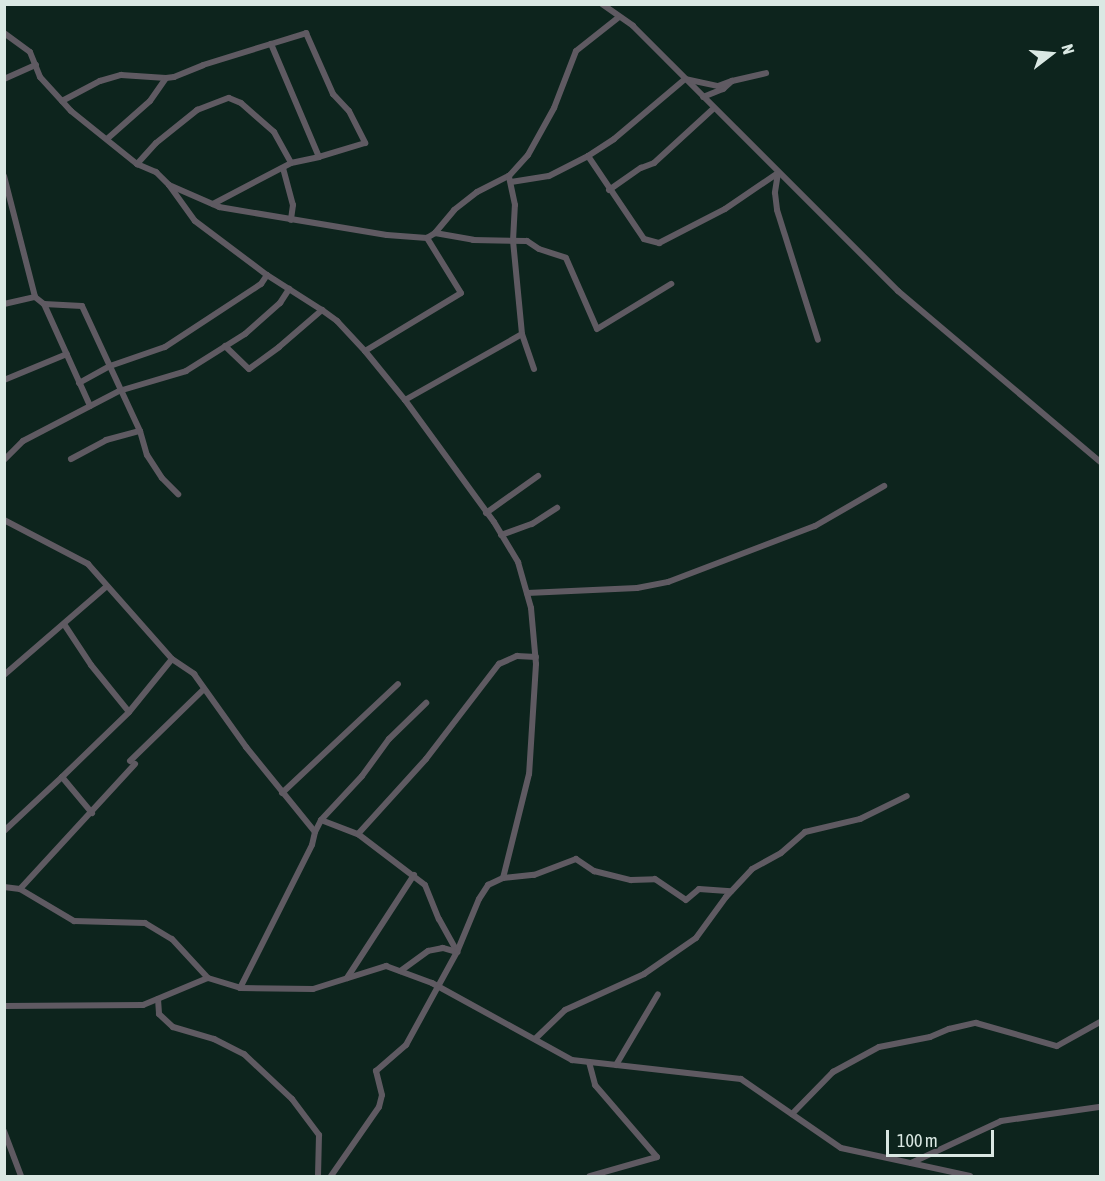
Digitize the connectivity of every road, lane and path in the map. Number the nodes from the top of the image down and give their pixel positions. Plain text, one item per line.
1 (602, 4) edge
2 (619, 17) junction
3 (4, 33) edge
4 (271, 44) junction
5 (36, 65) junction
6 (766, 73) dead end
7 (166, 78) junction
8 (4, 79) edge
9 (686, 79) junction
10 (732, 81) junction
11 (703, 97) junction
12 (62, 101) junction
13 (714, 108) junction
14 (107, 139) junction
15 (588, 156) junction
16 (319, 157) junction
17 (291, 163) junction
18 (137, 164) junction
19 (283, 168) junction
20 (778, 173) junction
21 (4, 176) edge
22 (510, 179) junction
23 (169, 185) junction
24 (609, 190) junction
25 (213, 204) junction
26 (291, 220) junction
27 (435, 233) junction
28 (427, 238) junction
29 (513, 241) junction
30 (267, 275) junction
31 (671, 285) dead end
32 (289, 289) junction
33 (35, 297) junction
34 (4, 304) edge
35 (44, 304) junction
36 (322, 310) junction
37 (522, 334) junction
38 (818, 340) dead end
39 (225, 346) junction
40 (365, 351) junction
41 (67, 354) junction
42 (110, 366) junction
43 (534, 369) dead end
44 (4, 380) edge
45 (79, 383) junction
46 (119, 391) junction
47 (405, 400) junction
48 (90, 406) junction
49 (140, 431) junction
50 (71, 459) dead end
51 (4, 460) edge
52 (1101, 462) edge
53 (538, 476) dead end
54 (884, 486) dead end
55 (178, 494) dead end
56 (557, 508) dead end
57 (486, 513) junction
58 (4, 520) edge
59 (501, 535) junction
60 (106, 587) junction
61 (527, 593) junction
62 (64, 624) junction
63 (536, 657) junction
64 (172, 659) junction
65 (4, 675) edge
66 (399, 684) dead end
67 (204, 689) junction
68 (426, 703) dead end
69 (129, 712) junction
70 (62, 777) junction
71 (282, 793) junction
72 (907, 796) dead end
73 (92, 813) junction
74 (321, 820) junction
75 (4, 831) edge
76 (315, 832) junction
77 (358, 834) junction
78 (414, 875) junction
79 (503, 878) junction
80 (4, 887) edge
81 (20, 889) junction
82 (731, 891) junction
83 (457, 952) junction
84 (400, 971) junction
85 (208, 978) junction
86 (346, 978) junction
87 (439, 987) junction
88 (240, 988) junction
89 (658, 994) dead end
90 (158, 999) junction
91 (4, 1006) edge
92 (1101, 1022) edge
93 (535, 1039) junction
94 (589, 1062) junction
95 (616, 1065) junction
96 (1099, 1107) dead end
97 (792, 1114) junction
98 (4, 1131) edge
99 (911, 1163) junction
100 (21, 1176) edge
101 (318, 1176) edge
102 (331, 1176) edge
103 (590, 1176) edge
104 (970, 1176) edge

1 - 2 street
2 - 9 street
2 - 22 street
3 - 5 street
4 - 7 street
4 - 16 street
4 - 16 street
5 - 8 street
5 - 12 street
6 - 10 street
7 - 12 street
7 - 14 street
9 - 10 street
9 - 11 street
9 - 15 street
10 - 11 street
11 - 13 street
12 - 14 street
13 - 20 street
13 - 24 street
14 - 18 street
15 - 22 street
15 - 24 street
16 - 17 street
17 - 18 street
17 - 19 street
18 - 23 street
19 - 25 street
19 - 26 street
20 - 24 street
20 - 38 street
20 - 52 street
21 - 33 street
22 - 27 street
22 - 29 street
23 - 25 street
23 - 30 street
25 - 26 street
26 - 28 street
27 - 28 street
27 - 29 street
28 - 40 street
29 - 31 street
29 - 37 street
30 - 32 street
30 - 42 street
32 - 36 street
32 - 39 street
33 - 34 street
33 - 35 street
35 - 41 street
35 - 42 street
36 - 39 street
36 - 40 street
37 - 43 street
37 - 47 street
39 - 46 street
40 - 47 street
41 - 44 street
41 - 45 street
42 - 45 street
42 - 46 street
45 - 48 street
46 - 48 street
46 - 49 street
47 - 57 street
48 - 51 street
49 - 50 street
49 - 55 street
53 - 57 street
54 - 61 street
56 - 59 street
57 - 59 street
58 - 60 street
59 - 61 street
60 - 62 street
60 - 64 street
61 - 63 street
62 - 65 street
62 - 69 street
63 - 77 street
63 - 79 street
64 - 67 street
64 - 69 street
66 - 71 street
67 - 71 street
67 - 73 street
68 - 74 street
69 - 70 street
70 - 73 street
70 - 75 street
71 - 76 street
72 - 82 street
73 - 81 street
74 - 76 street
74 - 77 street
76 - 88 street
77 - 78 street
78 - 83 street
78 - 86 street
79 - 82 street
79 - 83 street
80 - 81 street
81 - 85 street
82 - 93 street
83 - 84 street
83 - 87 street
84 - 86 street
84 - 87 street
85 - 88 street
85 - 90 street
86 - 88 street
87 - 93 street
87 - 102 street
89 - 95 street
90 - 91 street
90 - 101 street
92 - 97 street
93 - 94 street
94 - 95 street
94 - 103 street
95 - 97 street
96 - 99 street
97 - 99 street
98 - 100 street
99 - 104 street

